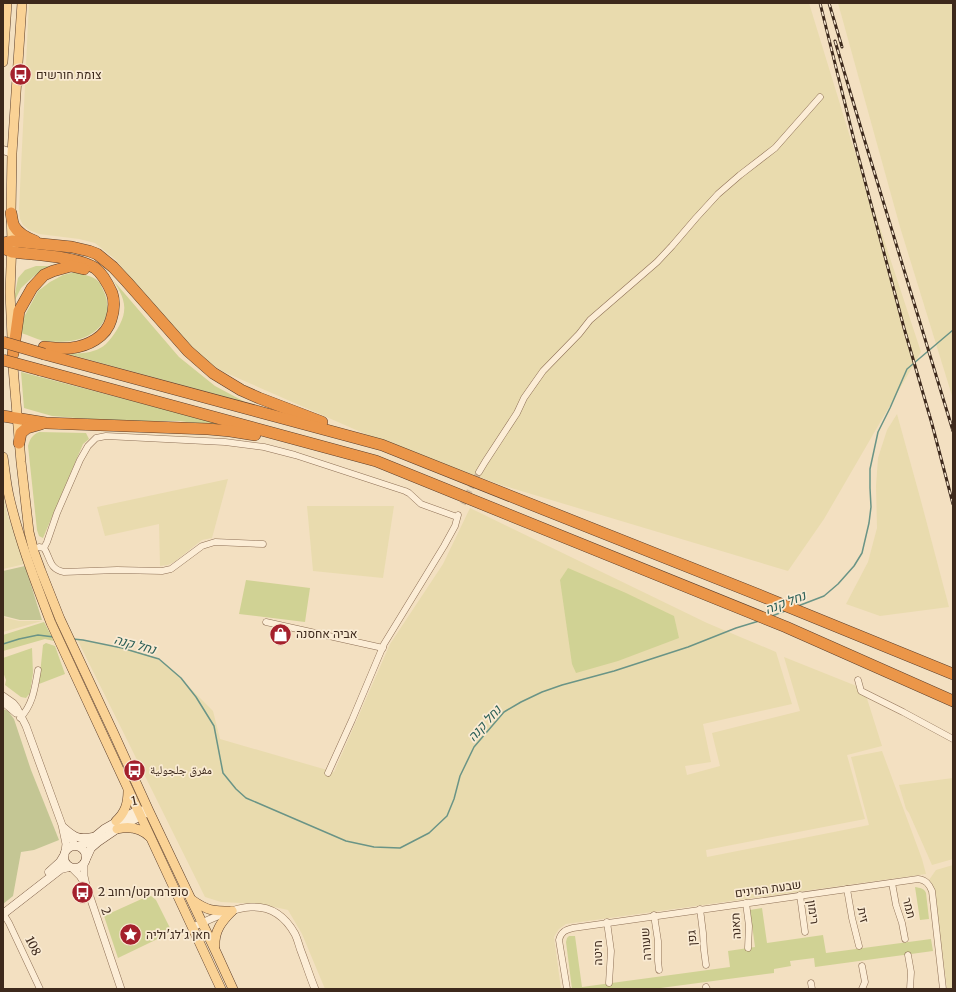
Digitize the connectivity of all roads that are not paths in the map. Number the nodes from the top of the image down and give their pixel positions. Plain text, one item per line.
1 (7, 3) edge
2 (22, 3) edge
3 (3, 62) edge
4 (820, 96) dead end
5 (6, 153) edge
6 (11, 213) junction
7 (40, 244) junction
8 (7, 246) edge
9 (109, 287) junction
10 (3, 341) edge
11 (44, 351) junction
12 (13, 354) junction
13 (3, 360) edge
14 (3, 416) edge
15 (17, 419) junction
16 (46, 423) junction
17 (90, 425) junction
18 (100, 437) junction
19 (19, 443) junction
20 (382, 445) junction
21 (3, 456) edge
22 (376, 461) junction
23 (479, 472) tunnel mouth
24 (263, 544) dead end
25 (33, 548) junction
26 (44, 548) junction
27 (266, 622) dead end
28 (383, 648) junction
29 (38, 670) dead end
30 (953, 674) edge
31 (858, 680) dead end
32 (3, 696) edge
33 (3, 702) edge
34 (953, 702) edge
35 (21, 717) junction
36 (953, 739) edge
37 (328, 773) dead end
38 (127, 786) junction
39 (143, 813) junction
40 (116, 825) junction
41 (63, 827) junction
42 (94, 837) junction
43 (152, 840) junction
44 (77, 846) junction
45 (64, 854) junction
46 (85, 861) junction
47 (71, 868) junction
48 (892, 883) junction
49 (86, 885) junction
50 (847, 889) junction
51 (800, 895) junction
52 (191, 899) junction
53 (746, 903) junction
54 (3, 907) edge
55 (700, 909) junction
56 (232, 911) junction
57 (3, 913) edge
58 (654, 915) junction
59 (607, 922) junction
60 (202, 923) junction
61 (193, 927) junction
62 (805, 932) dead end
63 (905, 939) dead end
64 (859, 946) dead end
65 (748, 948) dead end
66 (217, 954) junction
67 (908, 955) dead end
68 (706, 964) dead end
69 (862, 966) dead end
70 (659, 970) dead end
71 (609, 983) dead end
72 (40, 989) edge
73 (121, 989) edge
74 (222, 989) edge
75 (233, 989) edge
76 (315, 989) edge
77 (567, 989) edge
78 (862, 989) edge
79 (910, 989) edge
80 (943, 989) edge

1 - 3 main road
2 - 5 main road
4 - 23 street
5 - 6 main road
6 - 7 highway
6 - 8 main road
7 - 8 highway
7 - 20 highway
8 - 9 highway
8 - 12 main road
9 - 11 highway
9 - 12 highway
10 - 11 highway, bridge
11 - 20 highway
12 - 15 main road
13 - 22 highway, bridge
14 - 15 highway
15 - 16 highway
15 - 19 main road
16 - 17 highway
16 - 19 highway
17 - 18 street
17 - 22 highway
18 - 26 street
18 - 28 street
19 - 25 main road
20 - 30 highway
21 - 38 main road
22 - 34 highway
24 - 26 street
25 - 26 street
25 - 39 main road
27 - 28 street
28 - 37 street
29 - 35 street
31 - 36 street
32 - 35 street
33 - 35 street
35 - 41 street
38 - 39 main road
38 - 40 main road
39 - 40 main road, 1
39 - 43 main road
39 - 52 main road
40 - 42 main road, 1
40 - 43 main road
40 - 46 main road, 1
41 - 42 main road
41 - 44 street
41 - 45 street
42 - 44 main road, 1
43 - 61 main road
44 - 45 main road
44 - 46 main road
45 - 47 main road
45 - 54 main road
46 - 47 main road
46 - 49 street, 2
47 - 49 street, 2
47 - 57 main road
48 - 50 street, שבעת המינים
48 - 63 street, תמר
48 - 80 street, שבעת המינים
49 - 73 street, 2
50 - 51 street, שבעת המינים
50 - 64 street, זית
51 - 53 street, שבעת המינים
51 - 62 street, רימון
52 - 56 main road
52 - 60 main road
53 - 55 street, שבעת המינים
53 - 65 street, תאנה
55 - 58 street, שבעת המינים
55 - 68 street, גפן
56 - 60 street
56 - 66 main road
56 - 76 street
57 - 72 street, 108
58 - 59 street, שבעת המינים
58 - 70 street, שעורה
59 - 71 street, חיטה
59 - 77 street, שבעת המינים
60 - 61 street
60 - 66 main road
61 - 74 main road
66 - 75 main road
67 - 79 street
69 - 78 street

